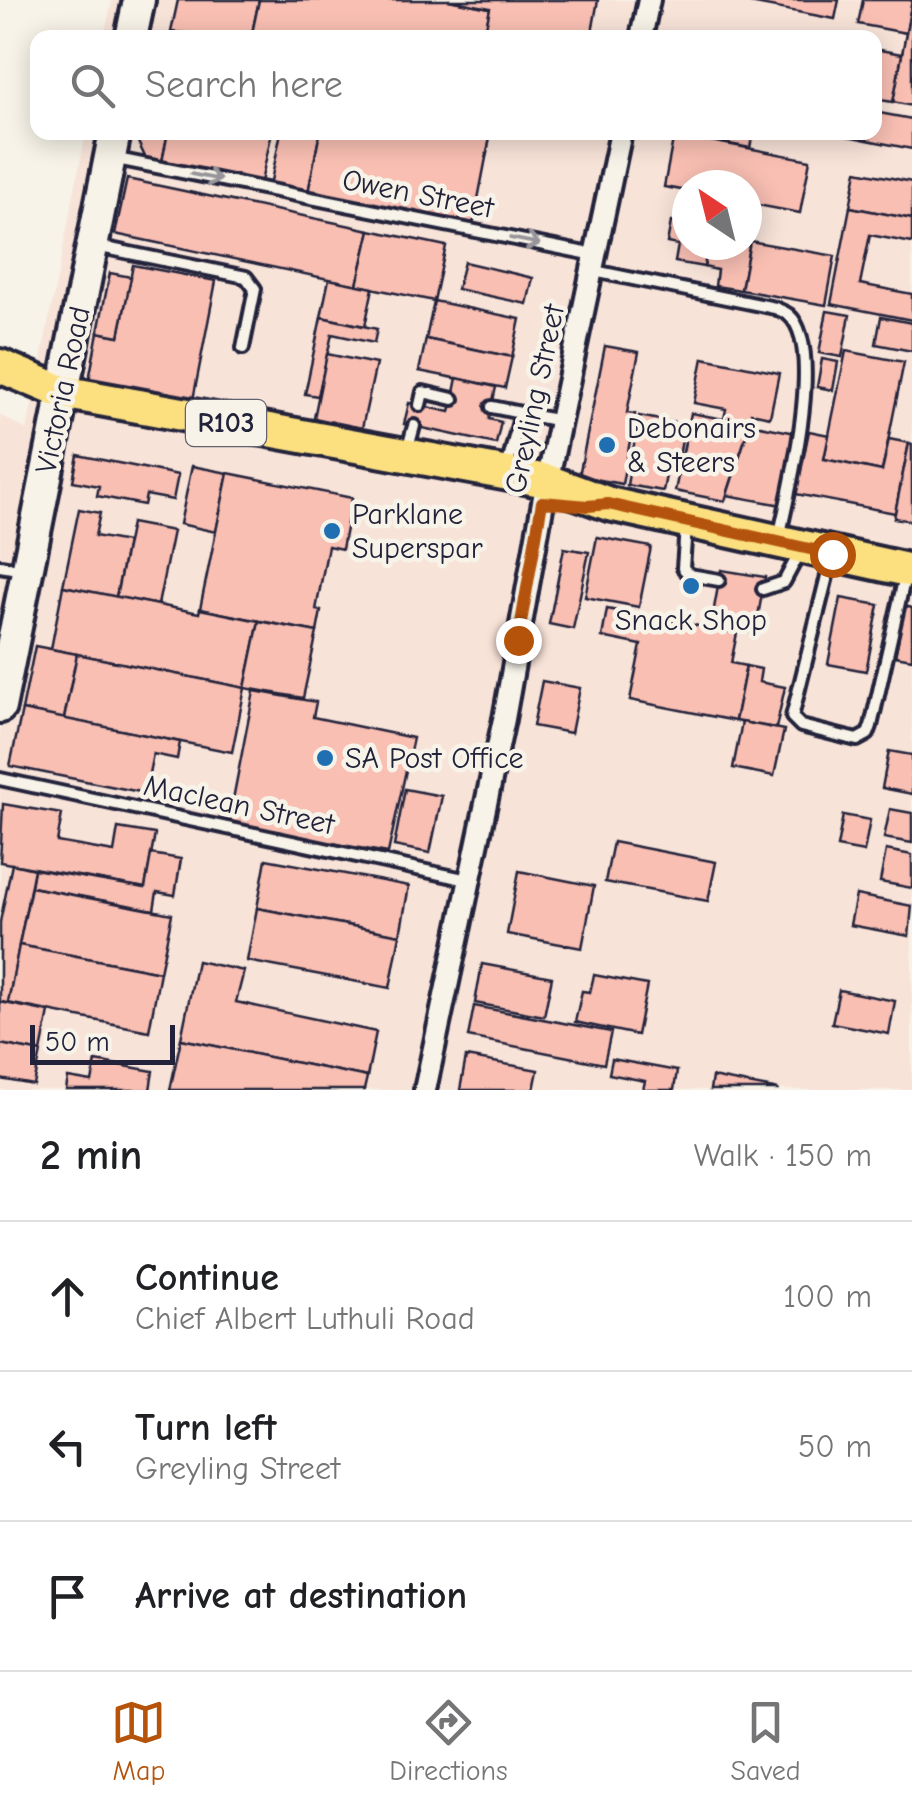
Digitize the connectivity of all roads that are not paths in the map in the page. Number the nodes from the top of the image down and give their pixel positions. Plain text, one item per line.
1 (139, 0) edge
2 (649, 0) edge
3 (135, 30) edge
4 (643, 30) edge
5 (616, 140) edge
6 (113, 145) edge
7 (92, 245) junction
8 (596, 263) junction
9 (243, 348) dead end
10 (0, 366) edge
11 (0, 392) edge
12 (453, 399) dead end
13 (59, 403) junction
14 (420, 405) dead end
15 (492, 407) dead end
16 (521, 413) junction
17 (561, 421) junction
18 (506, 474) junction
19 (545, 491) junction
20 (687, 521) junction
21 (804, 547) junction
22 (13, 568) edge
23 (909, 570) edge
24 (719, 580) dead end
25 (762, 589) dead end
26 (0, 707) edge
27 (0, 779) edge
28 (468, 880) junction
29 (425, 1090) edge

1 - 3 main road
2 - 4 street
5 - 8 street, Greyling Street
6 - 7 main road, Victoria Road
6 -> 8 lane, Owen Street
7 - 9 lane
7 - 13 main road, Victoria Road
8 - 17 street, Greyling Street
8 - 21 lane, Owen Street
10 - 13 main road, R103
11 - 13 main road, R103
12 - 14 lane
13 - 18 main road, R103
13 - 19 main road, R103
13 - 22 main road, Victoria Road
15 - 16 lane
16 - 17 lane
16 - 18 lane
17 - 19 street, Greyling Street
18 - 19 main road, R103
19 - 20 main road, R103
19 - 28 street, Greyling Street
20 - 21 main road, R103
20 - 24 lane
21 - 23 main road, R103
21 - 23 lane, Owen Street
21 - 25 lane
22 - 26 main road, Victoria Road
27 - 28 lane, Maclean Street
28 - 29 street, Greyling Street

